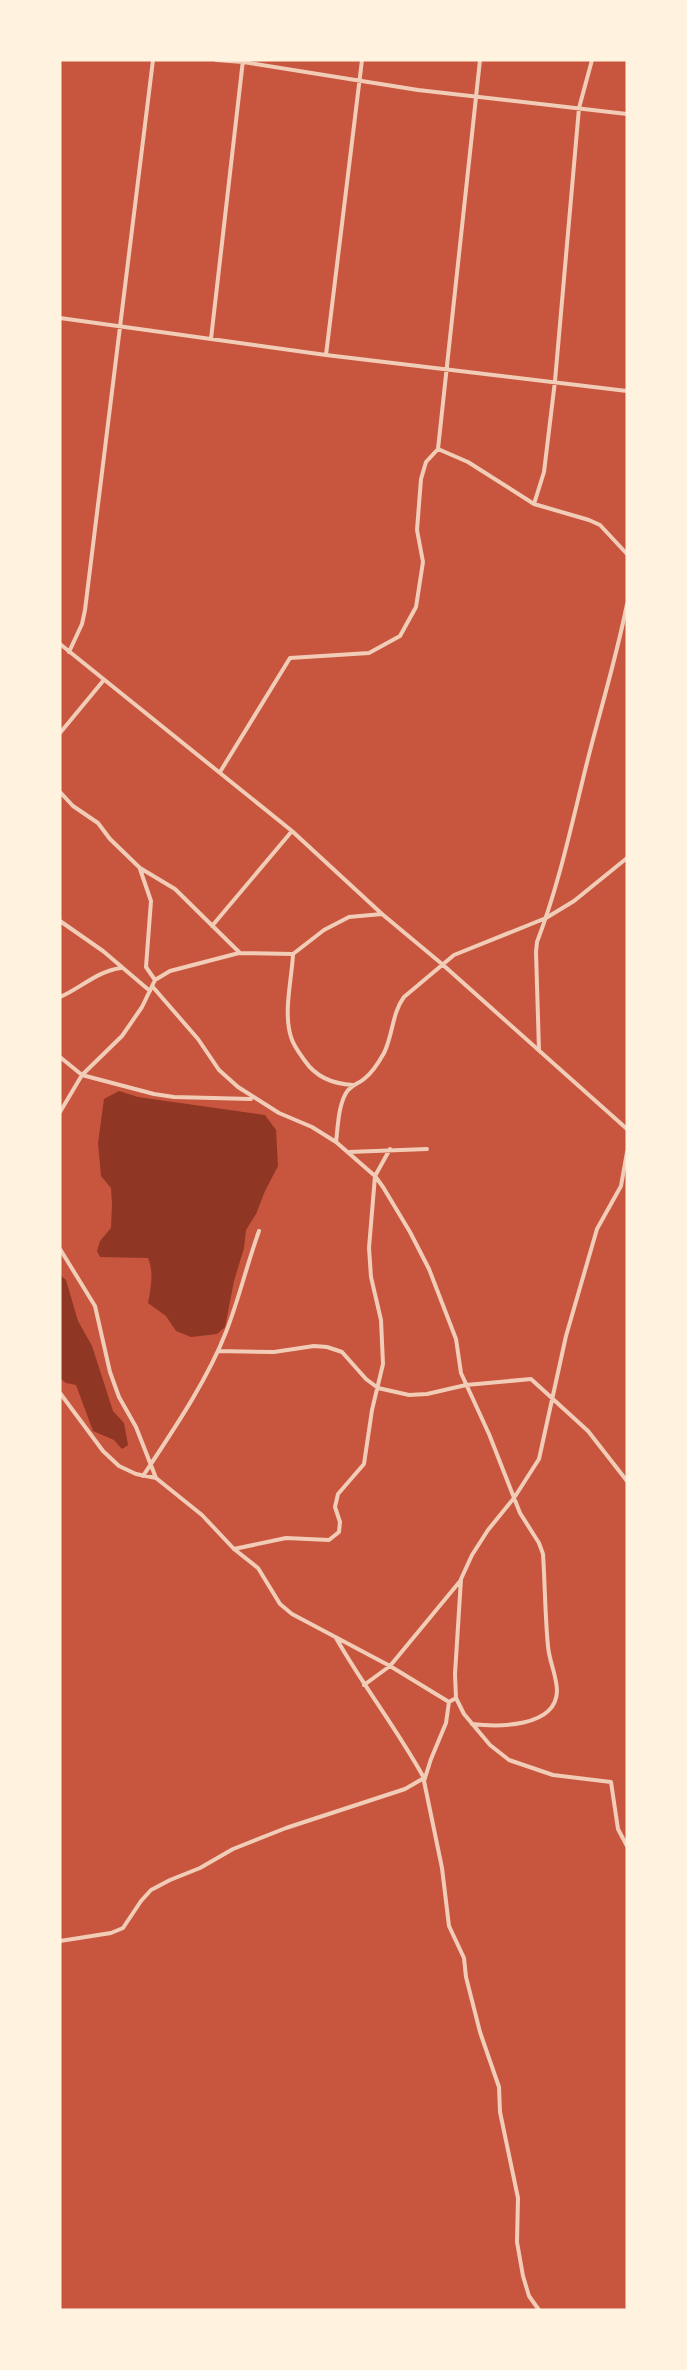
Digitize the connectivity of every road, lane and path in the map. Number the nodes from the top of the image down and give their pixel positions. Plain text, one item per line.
1 (153, 60) edge
2 (216, 60) edge
3 (362, 60) edge
4 (480, 60) edge
5 (592, 60) edge
6 (243, 61) edge
7 (360, 82) junction
8 (476, 97) junction
9 (579, 108) junction
10 (627, 114) edge
11 (60, 318) edge
12 (120, 327) junction
13 (211, 339) junction
14 (326, 355) junction
15 (447, 370) junction
16 (555, 381) junction
17 (627, 391) edge
18 (438, 449) junction
19 (534, 504) junction
20 (627, 554) edge
21 (627, 604) edge
22 (60, 644) edge
23 (69, 652) junction
24 (103, 681) junction
25 (60, 733) edge
26 (220, 772) junction
27 (60, 792) edge
28 (292, 831) junction
29 (627, 858) edge
30 (140, 868) junction
31 (382, 914) junction
32 (546, 918) junction
33 (60, 921) edge
34 (212, 926) junction
35 (239, 953) junction
36 (293, 954) junction
37 (442, 964) junction
38 (121, 968) junction
39 (155, 980) junction
40 (151, 988) junction
41 (60, 997) edge
42 (539, 1050) junction
43 (60, 1057) edge
44 (82, 1075) junction
45 (354, 1085) junction
46 (255, 1099) junction
47 (60, 1112) edge
48 (627, 1129) edge
49 (336, 1142) junction
50 (390, 1149) junction
51 (428, 1149) dead end
52 (348, 1152) junction
53 (627, 1152) edge
54 (375, 1176) junction
55 (259, 1231) dead end
56 (60, 1249) edge
57 (218, 1351) junction
58 (466, 1385) junction
59 (378, 1388) junction
60 (60, 1394) edge
61 (553, 1397) junction
62 (150, 1465) junction
63 (143, 1476) junction
64 (156, 1478) junction
65 (627, 1481) edge
66 (514, 1498) junction
67 (234, 1549) junction
68 (461, 1579) junction
69 (336, 1638) junction
70 (390, 1666) junction
71 (364, 1685) junction
72 (456, 1698) junction
73 (449, 1702) junction
74 (472, 1724) junction
75 (424, 1778) junction
76 (627, 1845) edge
77 (60, 1941) edge
78 (539, 2310) edge

1 - 12 street
2 - 6 street
3 - 7 street
4 - 8 street
5 - 9 street
6 - 7 street
6 - 13 street
7 - 8 street
7 - 14 street
8 - 9 street
8 - 15 street
9 - 10 street
9 - 16 street
11 - 12 street
12 - 13 street
12 - 23 street
13 - 14 street
14 - 15 street
15 - 16 street
15 - 18 street
16 - 17 street
16 - 19 street
18 - 19 street
18 - 26 street
19 - 20 street
21 - 32 street
22 - 23 street
23 - 24 street
24 - 25 street
24 - 26 street
26 - 28 street
27 - 30 street
28 - 31 street
28 - 34 street
29 - 32 street
30 - 34 street
30 - 39 street
31 - 36 street
31 - 37 street
32 - 37 street
32 - 42 street
33 - 38 street
34 - 35 street
35 - 36 street
35 - 39 street
36 - 45 street
37 - 42 street
37 - 45 street
38 - 40 street
38 - 41 street
39 - 40 street
40 - 44 street
40 - 46 street
42 - 48 street
43 - 44 street
44 - 46 street
44 - 47 street
45 - 49 street
46 - 49 street
49 - 52 street
50 - 51 street
50 - 52 street
50 - 54 street
52 - 54 street
53 - 61 street
54 - 58 street
54 - 59 street
55 - 57 street
56 - 62 street
57 - 59 street
57 - 62 street
58 - 59 street
58 - 61 street
58 - 66 street
59 - 67 street
60 - 63 street
61 - 65 street
61 - 66 street
62 - 63 street
62 - 64 street
63 - 64 street
64 - 67 street
66 - 68 street
66 - 74 street
67 - 69 street
68 - 70 street
68 - 72 street
69 - 70 street
69 - 71 street
70 - 71 street
70 - 73 street
71 - 75 street
72 - 73 street
72 - 74 street
73 - 75 street
74 - 76 street
75 - 77 street
75 - 78 street

